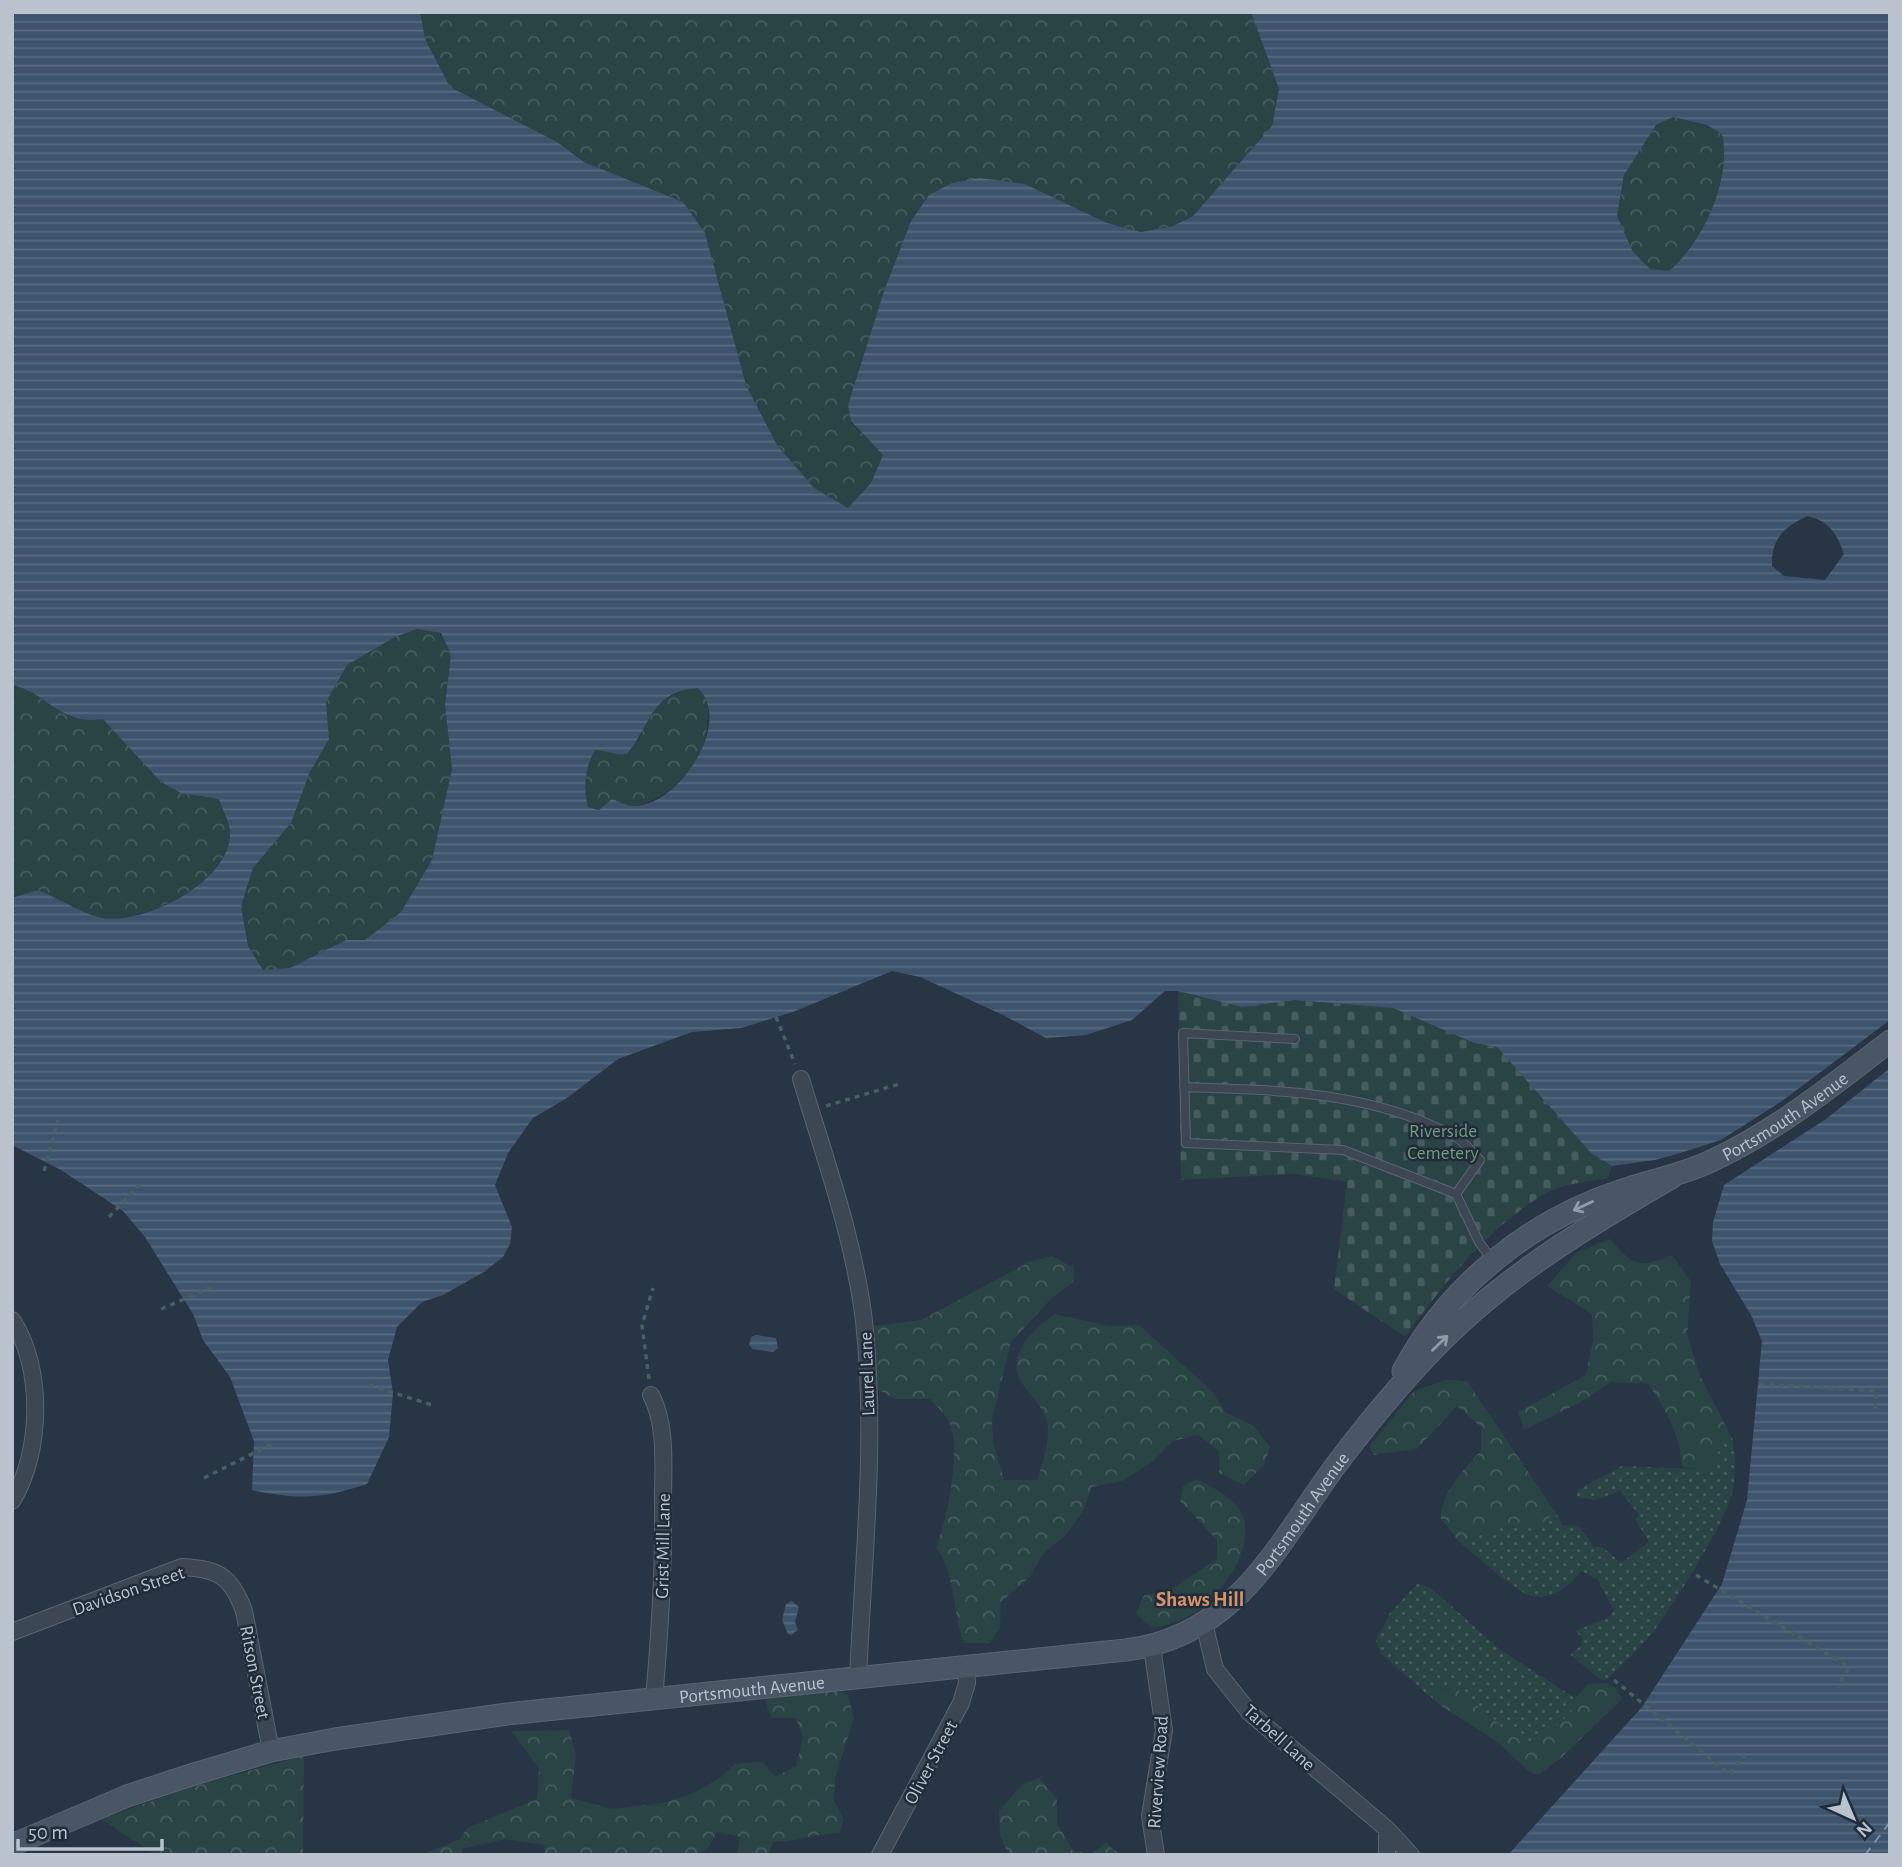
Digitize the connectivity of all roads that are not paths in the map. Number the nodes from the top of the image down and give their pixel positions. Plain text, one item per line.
1 (1295, 1039) dead end
2 (1890, 1041) edge
3 (801, 1079) road end
4 (1184, 1087) junction
5 (1671, 1178) junction
6 (1456, 1194) junction
7 (1492, 1260) junction
8 (12, 1320) edge
9 (1392, 1391) junction
10 (651, 1395) road end
11 (12, 1501) edge
12 (237, 1594) joint
13 (1204, 1623) junction
14 (12, 1632) edge
15 (1152, 1647) junction
16 (966, 1666) junction
17 (858, 1678) junction
18 (654, 1699) junction
19 (271, 1751) junction
20 (1387, 1829) junction
21 (12, 1845) edge
22 (880, 1855) edge
23 (1156, 1855) edge
24 (1387, 1855) edge
25 (1411, 1855) edge

1 - 4 lane
2 - 5 main road, Portsmouth Avenue
3 - 17 street, Laurel Lane
4 - 6 lane
4 - 6 lane
5 -> 7 main road, Portsmouth Avenue
9 -> 5 main road, Portsmouth Avenue
6 - 7 lane
7 - 9 main road, Portsmouth Avenue
8 - 11 street
9 - 13 main road, Portsmouth Avenue
10 - 18 street, Grist Mill Lane
12 - 14 street, Davidson Street
12 - 19 street, Ritson Street
13 - 15 main road, Portsmouth Avenue
13 - 20 street, Tarbell Lane
15 - 16 main road, Portsmouth Avenue
15 - 23 street, Riverview Road
16 - 17 main road, Portsmouth Avenue
16 - 22 street, Oliver Street
17 - 18 main road, Portsmouth Avenue
18 - 19 main road, Portsmouth Avenue
19 - 21 main road, Portsmouth Avenue
20 - 24 street
20 - 25 street, Tarbell Lane

